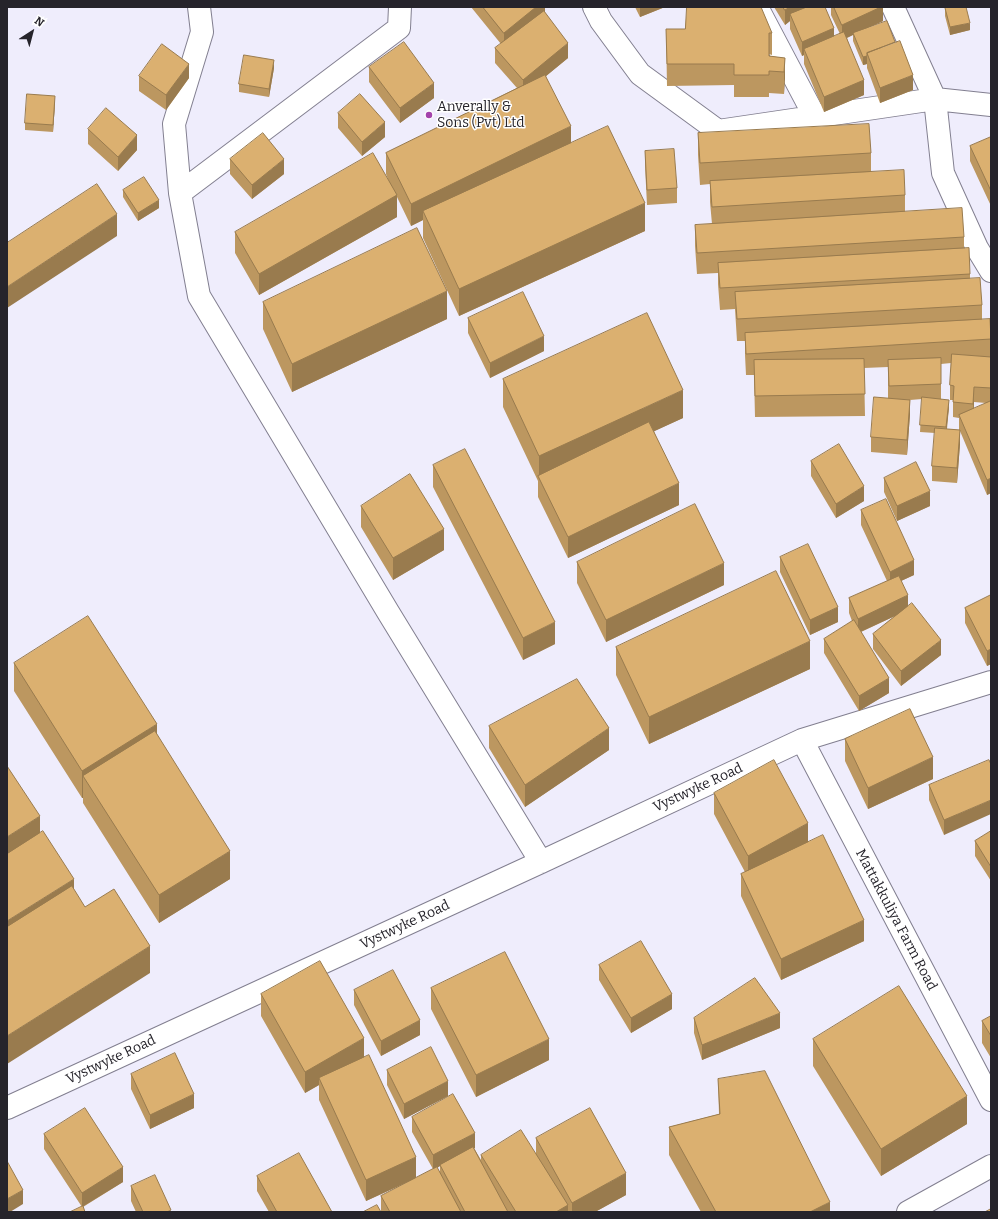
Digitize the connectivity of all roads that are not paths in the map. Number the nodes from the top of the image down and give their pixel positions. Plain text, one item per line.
1 (199, 7) edge
2 (400, 7) edge
3 (594, 7) edge
4 (757, 7) edge
5 (893, 7) edge
6 (935, 99) junction
7 (991, 105) edge
8 (815, 117) junction
9 (180, 193) junction
10 (984, 247) edge
11 (991, 271) edge
12 (991, 682) edge
13 (802, 740) junction
14 (541, 862) junction
15 (991, 1100) edge
16 (7, 1108) edge
17 (991, 1166) edge
18 (908, 1212) edge

1 - 9 street
2 - 9 street
3 - 8 street
4 - 8 street
5 - 6 street
6 - 7 street
6 - 8 street
6 - 10 street
9 - 14 street
10 - 11 street
12 - 13 street, Vystwyke Road
13 - 14 street, Vystwyke Road
13 - 15 street, Mattakkuliya Farm Road
14 - 16 street, Vystwyke Road
17 - 18 street

